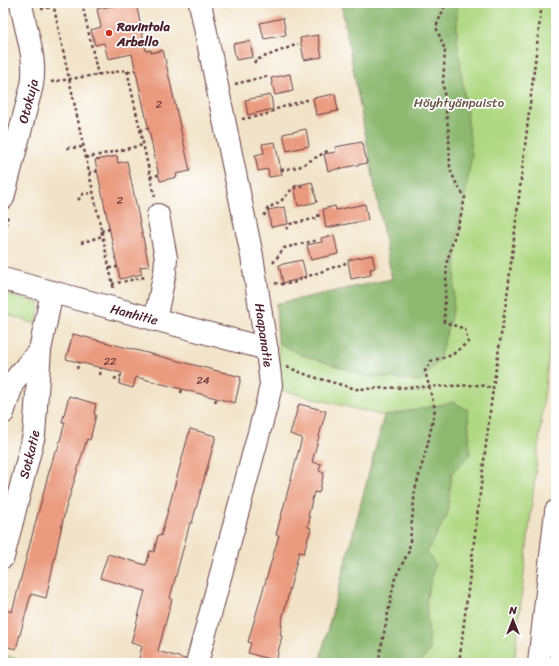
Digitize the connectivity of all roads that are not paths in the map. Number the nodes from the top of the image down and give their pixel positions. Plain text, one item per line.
1 (200, 3) edge
2 (21, 8) edge
3 (3, 198) edge
4 (158, 215) road end
5 (3, 279) edge
6 (52, 292) junction
7 (155, 320) junction
8 (40, 350) junction
9 (267, 354) junction
10 (3, 413) edge
11 (556, 511) edge
12 (3, 557) edge
13 (197, 663) edge
14 (538, 663) edge

1 - 9 main road, Haapanatie
2 - 3 main road, Otokuja
4 - 7 main road
5 - 6 main road, Hanhitie
6 - 7 main road, Hanhitie
6 - 8 main road, Sotkatie
7 - 9 main road, Hanhitie
8 - 10 main road, Sotkatie
8 - 12 main road, Sotkatie
9 - 13 main road, Haapanatie
11 - 14 main road

